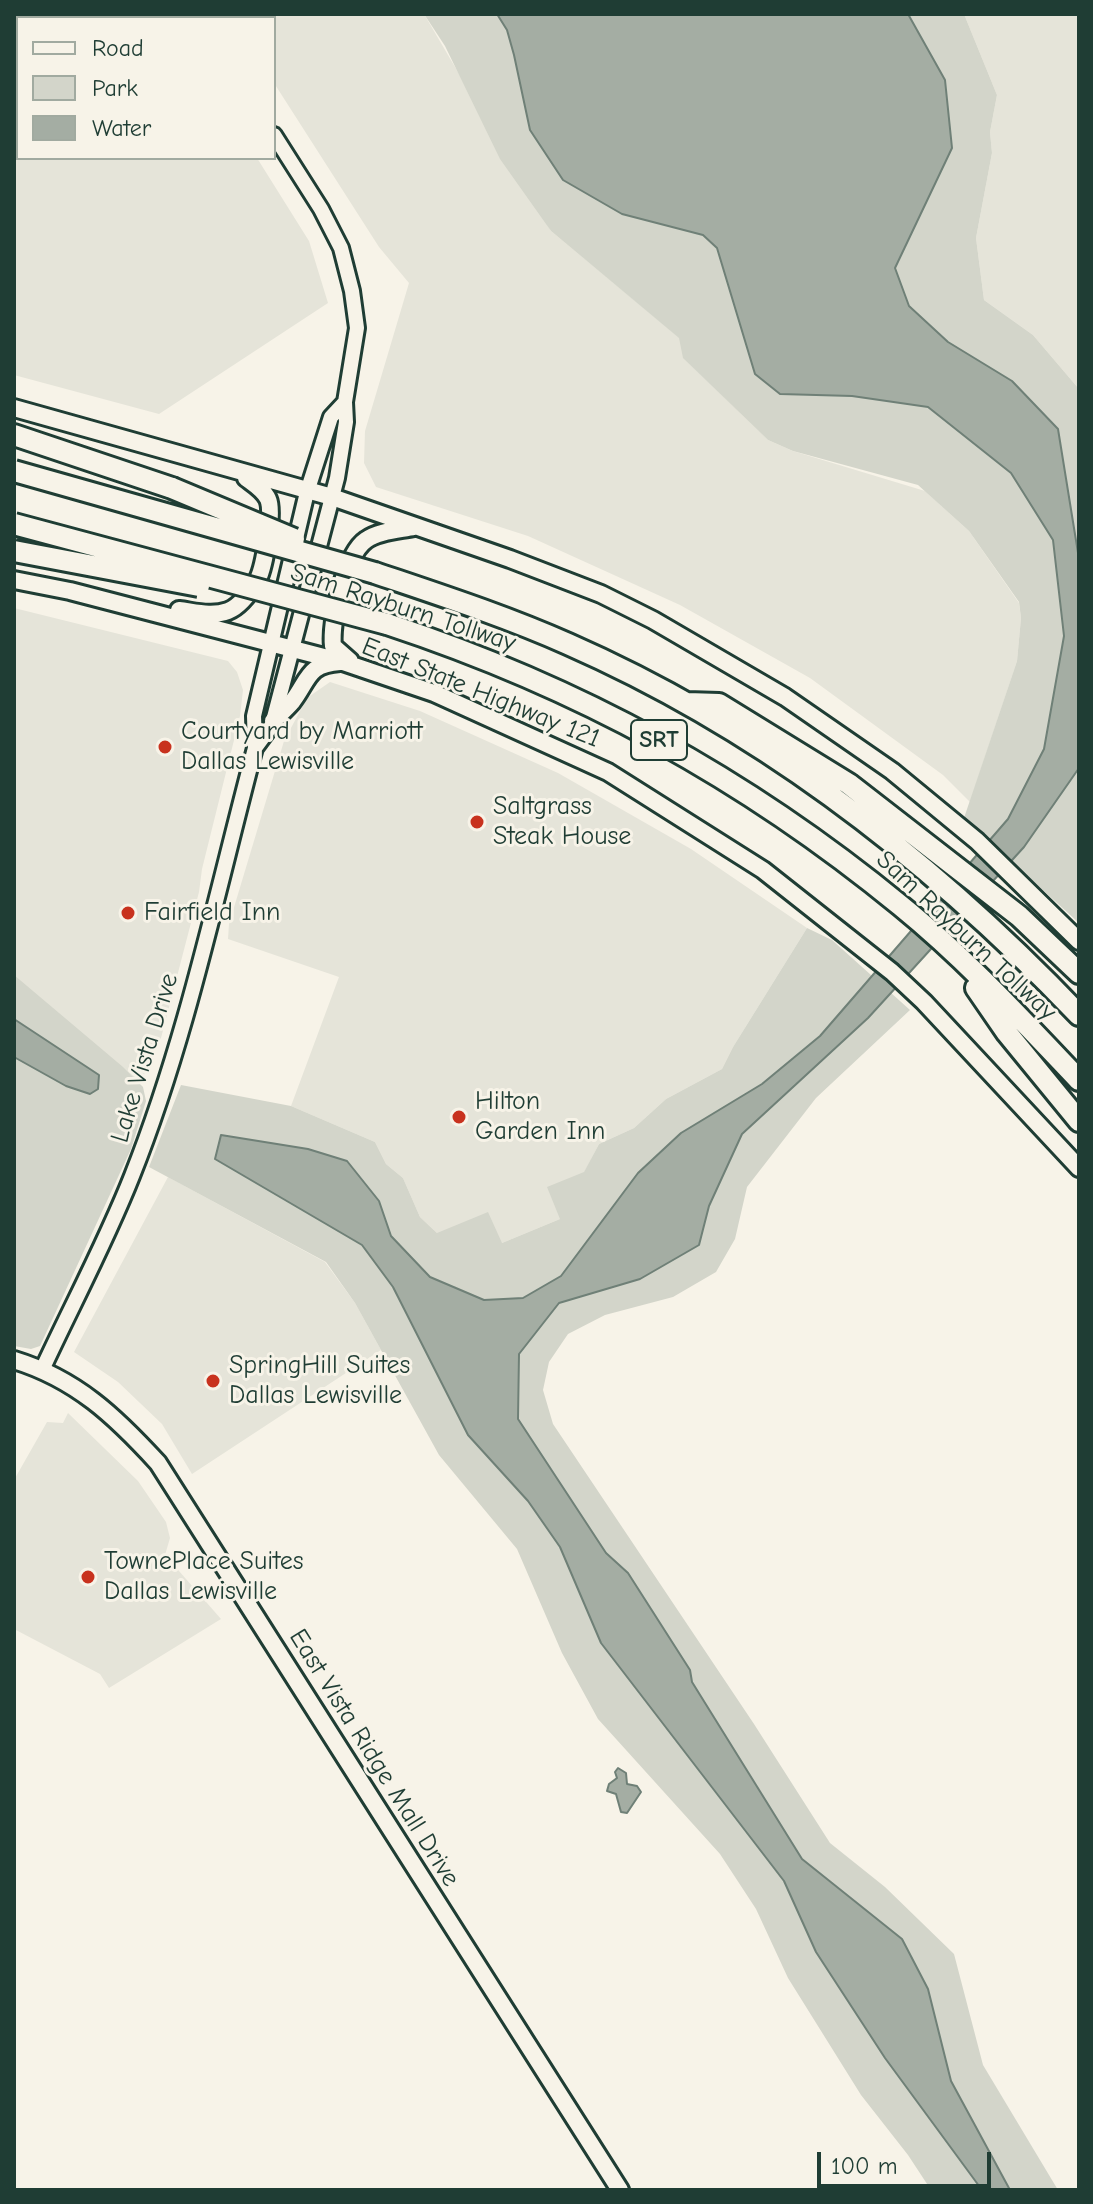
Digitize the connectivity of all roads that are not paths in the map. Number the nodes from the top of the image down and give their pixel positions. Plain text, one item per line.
1 (276, 138) edge
2 (345, 402) junction
3 (14, 408) edge
4 (14, 435) edge
5 (14, 471) edge
6 (237, 472) junction
7 (307, 492) junction
8 (332, 497) junction
9 (14, 524) edge
10 (416, 527) junction
11 (14, 551) edge
12 (382, 576) junction
13 (14, 580) edge
14 (75, 592) junction
15 (379, 622) junction
16 (272, 644) junction
17 (292, 649) junction
18 (351, 665) junction
19 (273, 721) junction
20 (255, 748) junction
21 (940, 867) junction
22 (1079, 941) edge
23 (951, 950) junction
24 (1079, 973) edge
25 (1079, 1015) edge
26 (1079, 1080) edge
27 (1079, 1121) edge
28 (1079, 1168) edge
29 (14, 1360) edge
30 (42, 1370) junction
31 (620, 2190) edge

1 - 2 street, Lake Vista Drive
2 - 7 street, Lake Vista Drive
2 - 8 street, Lake Vista Drive
3 - 6 main road
4 - 12 highway, bridge
5 - 12 highway, Sam Rayburn Tollway / SRT, bridge
6 - 7 main road
6 - 14 main road
7 - 8 main road
7 - 16 street, Lake Vista Drive
8 - 10 main road
8 - 17 street, Lake Vista Drive
9 - 15 highway, Sam Rayburn Tollway / SRT, bridge
10 - 18 main road
10 - 22 main road
11 - 15 highway, bridge
12 - 21 highway, Sam Rayburn Tollway / SRT
13 - 14 main road, East State Highway 121
14 - 16 main road, East State Highway 121
15 - 23 highway, Sam Rayburn Tollway / SRT
16 - 17 main road, East State Highway 121
16 - 20 street, Lake Vista Drive
17 - 18 main road, East State Highway 121
17 - 19 street, Lake Vista Drive
18 - 19 main road
18 - 28 main road, East State Highway 121
19 - 20 street, Lake Vista Drive
20 - 30 street, Lake Vista Drive
21 - 24 highway
21 - 25 highway, Sam Rayburn Tollway / SRT
23 - 26 highway, Sam Rayburn Tollway / SRT
23 - 27 highway
29 - 30 main road, East Vista Ridge Mall Drive
30 - 31 main road, East Vista Ridge Mall Drive

